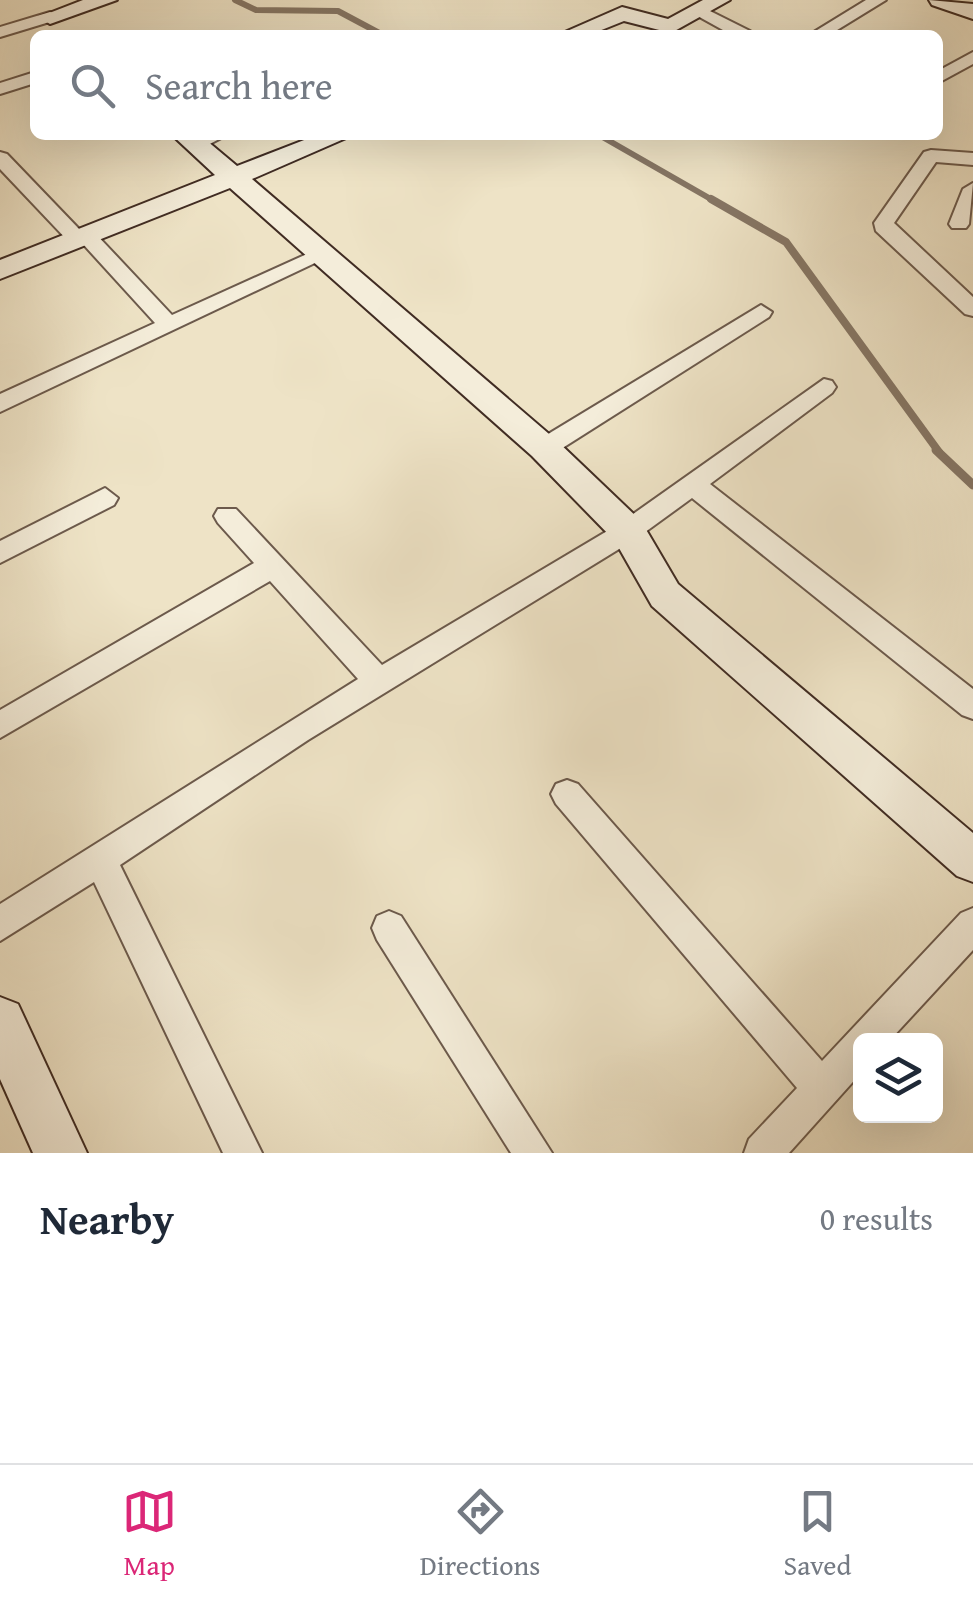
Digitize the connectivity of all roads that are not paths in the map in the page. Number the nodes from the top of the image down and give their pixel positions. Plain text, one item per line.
1 (29, 0) edge
2 (106, 0) edge
3 (878, 0) edge
4 (940, 0) edge
5 (709, 6) edge
6 (973, 12) edge
7 (50, 17) junction
8 (67, 30) edge
9 (580, 30) edge
10 (738, 30) edge
11 (826, 30) edge
12 (0, 32) edge
13 (973, 56) edge
14 (943, 75) edge
15 (30, 79) edge
16 (0, 88) edge
17 (201, 140) edge
18 (328, 140) edge
19 (0, 158) edge
20 (973, 160) edge
21 (9, 180) edge
22 (233, 180) junction
23 (973, 189) edge
24 (959, 224) dead end
25 (81, 237) junction
26 (326, 253) junction
27 (0, 270) edge
28 (973, 309) edge
29 (761, 312) dead end
30 (169, 325) junction
31 (824, 387) dead end
32 (0, 404) edge
33 (544, 448) junction
34 (692, 484) junction
35 (105, 498) dead end
36 (227, 516) dead end
37 (628, 532) junction
38 (0, 552) edge
39 (272, 566) junction
40 (379, 682) junction
41 (973, 706) edge
42 (0, 725) edge
43 (567, 794) dead end
44 (100, 859) junction
45 (973, 862) edge
46 (0, 924) edge
47 (973, 925) edge
48 (389, 928) dead end
49 (0, 1022) edge
50 (873, 1033) edge
51 (853, 1055) edge
52 (822, 1089) junction
53 (60, 1153) edge
54 (242, 1153) edge
55 (533, 1153) edge
56 (762, 1153) edge

1 - 7 street
2 - 7 street
3 - 11 street
4 - 6 street
5 - 9 street
5 - 10 street
7 - 8 street
7 - 12 street
13 - 14 street
15 - 16 street
17 - 22 street
18 - 22 street
19 - 21 street
20 - 28 street
21 - 25 street
22 - 25 street
22 - 26 street
23 - 24 street
25 - 27 street
25 - 30 street
26 - 30 street
26 - 33 street
29 - 33 street
30 - 32 street
31 - 34 street
33 - 37 street
34 - 37 street
34 - 41 street
35 - 38 street
36 - 39 street
37 - 40 street
37 - 45 street
39 - 40 street
39 - 42 street
40 - 44 street
43 - 52 street
44 - 46 street
44 - 54 street
47 - 50 street
48 - 55 street
49 - 53 street
51 - 52 street
52 - 56 street

